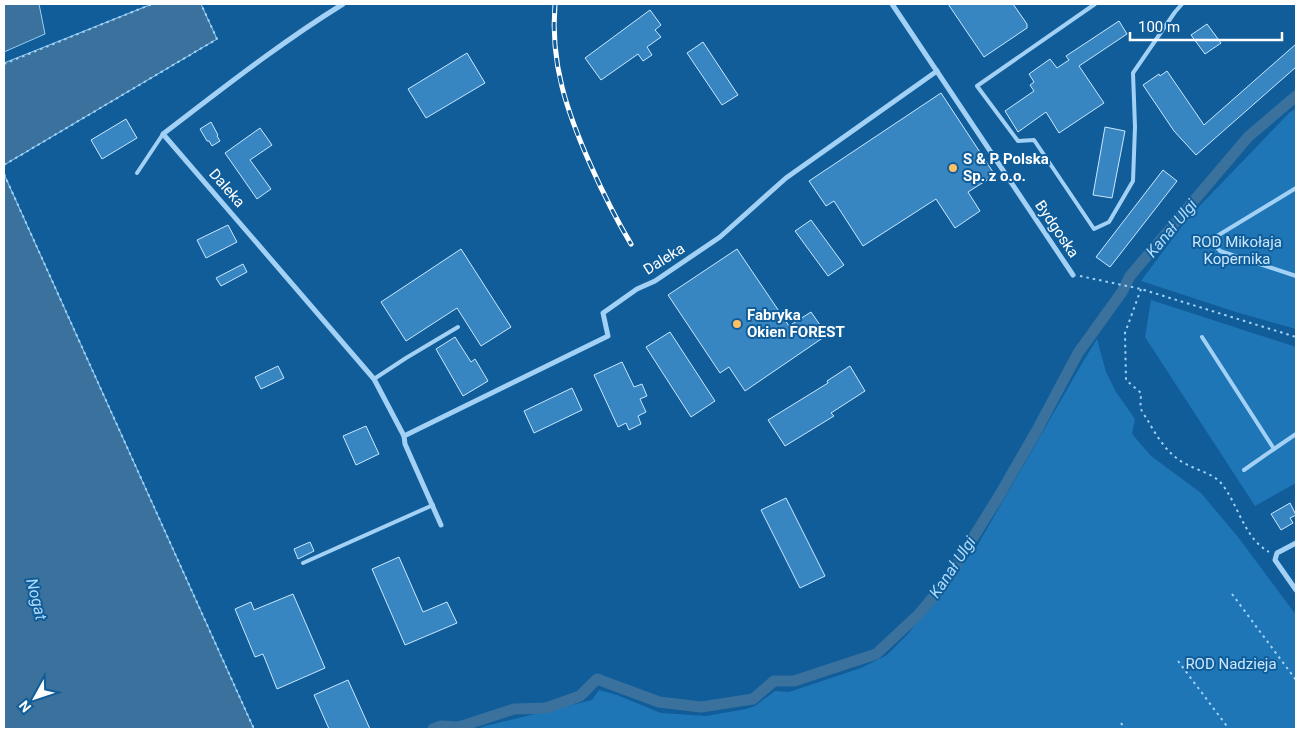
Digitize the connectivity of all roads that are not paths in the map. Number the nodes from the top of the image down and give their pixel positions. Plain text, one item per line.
1 (343, 4) edge
2 (892, 4) edge
3 (1096, 4) edge
4 (1182, 4) edge
5 (937, 71) junction
6 (163, 134) junction
7 (137, 173) dead end
8 (1296, 188) edge
9 (1073, 275) road end
10 (1296, 276) edge
11 (458, 327) dead end
12 (1202, 337) dead end
13 (374, 379) junction
14 (1296, 434) edge
15 (404, 436) junction
16 (1274, 449) junction
17 (1244, 470) dead end
18 (433, 505) junction
19 (442, 525) dead end
20 (1296, 543) edge
21 (302, 563) dead end
22 (1296, 590) edge

1 - 6 street
2 - 5 street, Bydgoska
3 - 4 lane
5 - 9 street, Bydgoska
5 - 15 street, Daleka
6 - 7 lane
6 - 13 street, Daleka
8 - 10 lane
11 - 13 lane
12 - 16 lane
13 - 15 street, Daleka
14 - 16 lane
15 - 18 street, Daleka
16 - 17 lane
18 - 19 street, Daleka
18 - 21 lane
20 - 22 street

